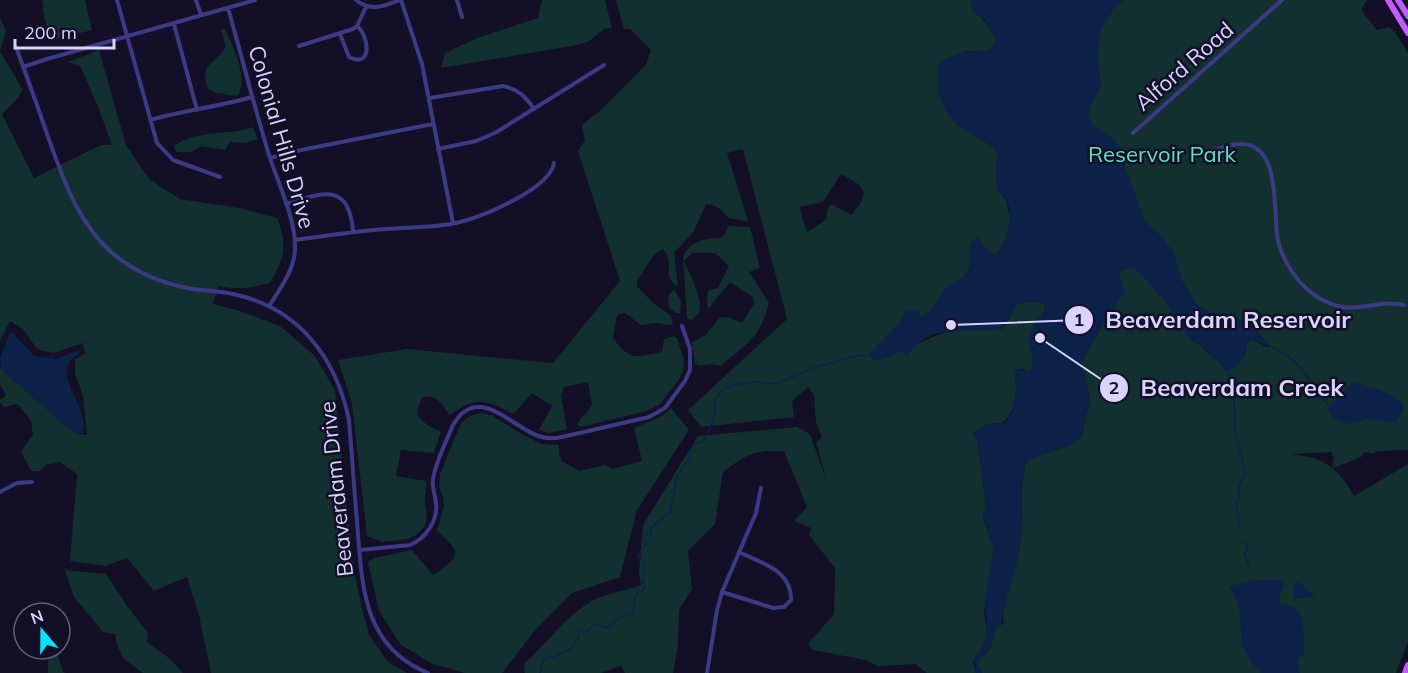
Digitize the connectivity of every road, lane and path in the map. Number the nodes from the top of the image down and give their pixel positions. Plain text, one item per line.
1 (117, 0) edge
2 (196, 0) edge
3 (255, 0) edge
4 (356, 0) edge
5 (401, 0) edge
6 (457, 0) edge
7 (1282, 0) edge
8 (1388, 0) edge
9 (1398, 0) edge
10 (366, 7) junction
11 (228, 8) junction
12 (201, 15) junction
13 (1408, 16) edge
14 (462, 17) dead end
15 (174, 24) junction
16 (357, 26) junction
17 (1408, 33) edge
18 (340, 34) junction
19 (127, 36) junction
20 (299, 46) dead end
21 (16, 47) dead end
22 (604, 64) dead end
23 (23, 67) junction
24 (252, 97) junction
25 (430, 98) junction
26 (534, 109) junction
27 (198, 110) junction
28 (150, 120) junction
29 (433, 124) junction
30 (1133, 133) dead end
31 (438, 149) junction
32 (1209, 152) dead end
33 (270, 158) junction
34 (554, 164) dead end
35 (220, 177) dead end
36 (286, 204) junction
37 (453, 223) junction
38 (353, 231) junction
39 (295, 240) junction
40 (1404, 305) dead end
41 (269, 306) junction
42 (682, 326) dead end
43 (32, 482) dead end
44 (761, 488) dead end
45 (0, 492) edge
46 (360, 550) junction
47 (739, 552) junction
48 (722, 592) junction
49 (1408, 665) edge
50 (428, 673) edge
51 (707, 673) edge
52 (1405, 673) edge

1 - 19 street
2 - 12 street
3 - 11 street
4 - 10 street
5 - 10 street
5 - 25 street
6 - 14 street
7 - 30 street, Alford Road
8 - 17 main road
9 - 13 main road
10 - 16 street
11 - 12 street
11 - 24 street, Colonial Hills Drive
12 - 15 street
15 - 19 street
15 - 27 street
16 - 18 street
16 - 18 street
18 - 20 street
19 - 23 street
19 - 28 street
21 - 23 street, Beaverdam Drive
22 - 26 street
23 - 41 street, Beaverdam Drive
24 - 27 street
24 - 33 street, Colonial Hills Drive
25 - 26 street
25 - 29 street
26 - 31 street
27 - 28 street
28 - 35 street
29 - 31 street
29 - 33 street
31 - 37 street
32 - 40 street
33 - 36 street, Colonial Hills Drive
34 - 37 street
36 - 38 street
36 - 39 street, Colonial Hills Drive
37 - 38 street
38 - 39 street
39 - 41 street, Colonial Hills Drive
41 - 46 street, Beaverdam Drive
42 - 46 street
43 - 45 street
44 - 47 street
46 - 50 street, Beaverdam Drive
47 - 48 street
47 - 48 street
48 - 51 street
49 - 52 main road

